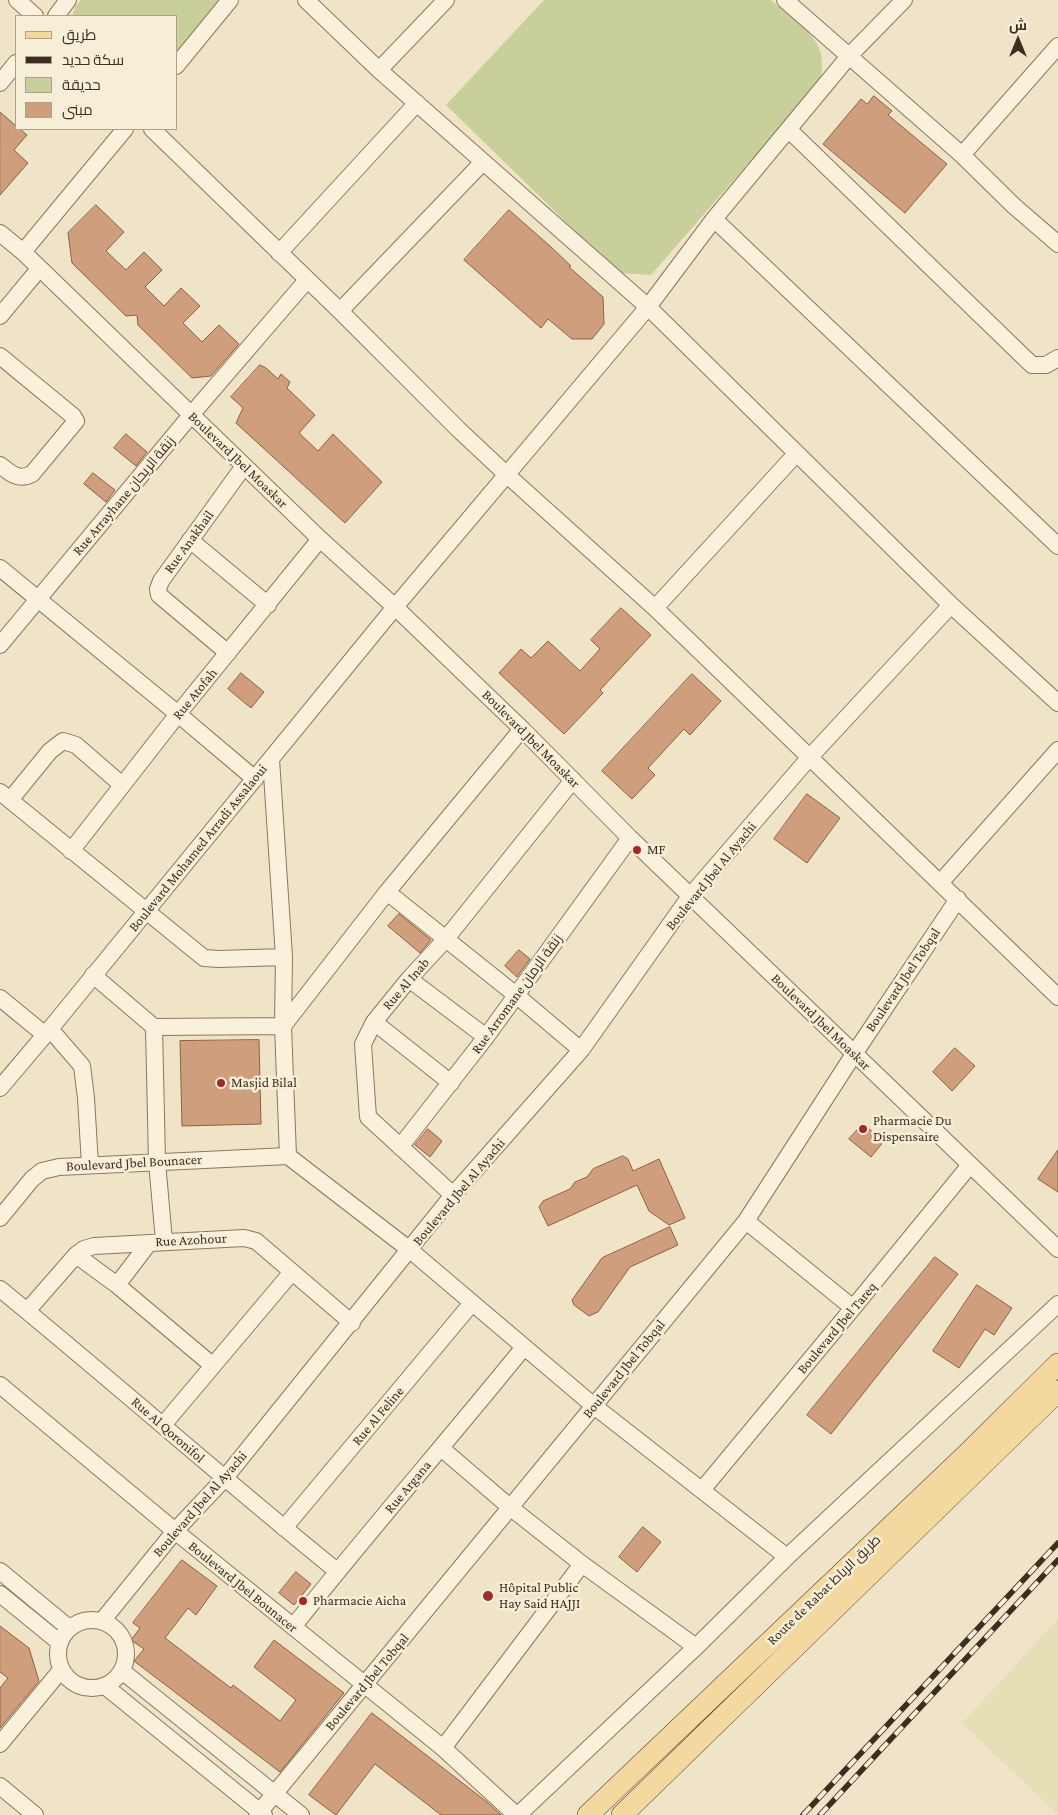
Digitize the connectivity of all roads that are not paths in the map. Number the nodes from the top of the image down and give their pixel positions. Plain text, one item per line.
1 (17, 0) edge
2 (68, 0) edge
3 (230, 0) edge
4 (306, 0) edge
5 (446, 0) edge
6 (785, 0) edge
7 (904, 0) edge
8 (34, 15) edge
9 (57, 15) edge
10 (1058, 46) edge
11 (850, 56) junction
12 (15, 64) edge
13 (178, 64) edge
14 (379, 70) junction
15 (0, 82) edge
16 (417, 103) junction
17 (124, 130) edge
18 (153, 130) edge
19 (789, 130) junction
20 (962, 156) junction
21 (483, 162) junction
22 (714, 220) junction
23 (0, 232) edge
24 (1058, 244) edge
25 (23, 252) junction
26 (279, 253) junction
27 (39, 268) junction
28 (307, 280) junction
29 (648, 307) junction
30 (340, 311) junction
31 (0, 316) edge
32 (0, 356) edge
33 (1058, 358) edge
34 (191, 415) junction
35 (796, 454) junction
36 (0, 465) edge
37 (244, 466) junction
38 (506, 474) junction
39 (320, 539) junction
40 (190, 540) junction
41 (1058, 546) edge
42 (0, 568) edge
43 (38, 599) junction
44 (268, 605) junction
45 (951, 605) junction
46 (395, 607) junction
47 (655, 608) junction
48 (0, 645) edge
49 (228, 653) junction
50 (1058, 703) edge
51 (178, 714) junction
52 (522, 729) junction
53 (1058, 750) edge
54 (809, 758) junction
55 (271, 759) junction
56 (255, 779) junction
57 (573, 780) junction
58 (122, 785) junction
59 (5, 796) edge
60 (630, 838) junction
61 (71, 851) junction
62 (940, 882) junction
63 (388, 892) junction
64 (692, 895) junction
65 (958, 900) junction
66 (146, 911) junction
67 (445, 940) junction
68 (284, 958) junction
69 (94, 975) junction
70 (409, 979) junction
71 (516, 995) junction
72 (1058, 997) edge
73 (0, 998) edge
74 (374, 1022) junction
75 (283, 1026) junction
76 (154, 1027) junction
77 (47, 1032) junction
78 (486, 1037) junction
79 (581, 1050) junction
80 (854, 1054) junction
81 (451, 1083) junction
82 (0, 1088) edge
83 (400, 1146) junction
84 (288, 1156) junction
85 (157, 1162) junction
86 (90, 1165) junction
87 (970, 1165) junction
88 (453, 1195) junction
89 (2, 1213) edge
90 (746, 1221) junction
91 (157, 1242) junction
92 (410, 1250) junction
93 (1058, 1250) edge
94 (76, 1255) junction
95 (292, 1272) junction
96 (117, 1285) junction
97 (0, 1289) edge
98 (472, 1303) junction
99 (1058, 1304) edge
100 (853, 1308) junction
101 (27, 1311) junction
102 (352, 1322) junction
103 (524, 1347) junction
104 (1058, 1364) edge
105 (212, 1365) junction
106 (0, 1385) edge
107 (1058, 1392) edge
108 (594, 1406) junction
109 (163, 1425) junction
110 (441, 1448) junction
111 (224, 1479) junction
112 (702, 1490) junction
113 (511, 1508) junction
114 (284, 1528) junction
115 (175, 1531) junction
116 (787, 1557) junction
117 (582, 1564) junction
118 (0, 1571) edge
119 (337, 1571) junction
120 (0, 1594) edge
121 (102, 1621) junction
122 (293, 1627) junction
123 (64, 1635) junction
124 (696, 1647) junction
125 (61, 1670) junction
126 (122, 1671) junction
127 (365, 1685) junction
128 (105, 1686) junction
129 (0, 1744) edge
130 (443, 1748) junction
131 (0, 1786) edge
132 (273, 1794) junction
133 (260, 1814) edge
134 (35, 1815) edge
135 (301, 1815) edge
136 (517, 1815) edge
137 (588, 1815) edge
138 (622, 1815) edge

1 - 8 street
2 - 9 street
3 - 13 street
4 - 14 street
5 - 14 street
6 - 11 street
7 - 11 street, Boulevard Mohamed Arradi Assalaoui
10 - 20 street
11 - 19 street, Boulevard Mohamed Arradi Assalaoui
11 - 20 street
12 - 15 street
14 - 16 street
16 - 21 street
16 - 26 street
17 - 25 street
18 - 26 street
19 - 22 street, Boulevard Mohamed Arradi Assalaoui
19 - 33 street
20 - 24 street
21 - 29 street
21 - 30 street
22 - 29 street, Boulevard Mohamed Arradi Assalaoui
22 - 41 street
23 - 25 street, Boulevard Jbel Moaskar
25 - 27 street, Boulevard Jbel Moaskar
26 - 28 street
27 - 31 street
27 - 34 street, Boulevard Jbel Moaskar
28 - 30 street
28 - 34 street, Rue Arrayhane زنقة الريحان
29 - 35 street
29 - 38 street, Boulevard Mohamed Arradi Assalaoui
30 - 38 street
32 - 36 street
34 - 37 street, Boulevard Jbel Moaskar
34 - 43 street, Rue Arrayhane زنقة الريحان
35 - 45 street
35 - 47 street
37 - 39 street, Boulevard Jbel Moaskar
37 - 40 street, Rue Anakhail
38 - 46 street, Boulevard Mohamed Arradi Assalaoui
38 - 47 street
39 - 44 street, Rue Atofah
39 - 46 street, Boulevard Jbel Moaskar
40 - 44 street
40 - 49 street, Rue Anakhail
42 - 43 street
43 - 48 street, Rue Arrayhane زنقة الريحان
43 - 51 street
44 - 49 street, Rue Atofah
45 - 50 street
45 - 54 street, Boulevard Jbel Al Ayachi
46 - 52 street, Boulevard Jbel Moaskar
46 - 55 street, Boulevard Mohamed Arradi Assalaoui
47 - 54 street
49 - 51 street, Rue Atofah
51 - 56 street
51 - 58 street, Rue Atofah
52 - 57 street, Boulevard Jbel Moaskar
52 - 63 street
53 - 62 street
54 - 62 street
54 - 64 street, Boulevard Jbel Al Ayachi
55 - 56 street, Boulevard Mohamed Arradi Assalaoui
55 - 68 street
56 - 66 street, Boulevard Mohamed Arradi Assalaoui
57 - 60 street, Boulevard Jbel Moaskar
57 - 67 street, Rue Al Inab
58 - 59 street
58 - 61 street, Rue Atofah
59 - 61 street
60 - 64 street, Boulevard Jbel Moaskar
60 - 71 street, Rue Arromane زنقة الرمان
61 - 66 street
62 - 65 street
63 - 67 street
63 - 75 street
64 - 79 street, Boulevard Jbel Al Ayachi
64 - 80 street, Boulevard Jbel Moaskar
65 - 72 street
65 - 80 street, Boulevard Jbel Tobqal
66 - 68 street
66 - 69 street, Boulevard Mohamed Arradi Assalaoui
67 - 70 street, Rue Al Inab
67 - 71 street
68 - 75 street
69 - 76 street
69 - 77 street, Boulevard Mohamed Arradi Assalaoui
70 - 74 street, Rue Al Inab
70 - 78 street
71 - 78 street, Rue Arromane زنقة الرمان
71 - 79 street
73 - 77 street
74 - 81 street
74 - 83 street, Rue Al Inab
75 - 76 street
75 - 84 street
76 - 85 street
77 - 82 street, Boulevard Mohamed Arradi Assalaoui
77 - 86 street
78 - 81 street, Rue Arromane زنقة الرمان
79 - 88 street, Boulevard Jbel Al Ayachi
80 - 87 street, Boulevard Jbel Moaskar
80 - 90 street, Boulevard Jbel Tobqal
81 - 83 street, Rue Arromane زنقة الرمان
83 - 88 street, Rue Al Inab
84 - 85 street, Boulevard Jbel Bounacer
84 - 92 street
85 - 86 street, Boulevard Jbel Bounacer
85 - 91 street
86 - 89 street, Boulevard Jbel Bounacer
87 - 93 street, Boulevard Jbel Moaskar
87 - 100 street, Boulevard Jbel Tareq
88 - 92 street, Boulevard Jbel Al Ayachi
90 - 100 street
90 - 108 street, Boulevard Jbel Tobqal
91 - 94 street, Rue Azohour
91 - 95 street, Rue Azohour
91 - 96 street
92 - 98 street
92 - 102 street, Boulevard Jbel Al Ayachi
94 - 96 street
94 - 101 street, Rue Azohour
95 - 102 street, Rue Azohour
95 - 105 street
96 - 105 street
97 - 101 street, Rue Al Qoronifol
98 - 103 street
98 - 114 street, Rue Al Feline
99 - 116 street
100 - 112 street, Boulevard Jbel Tareq
101 - 109 street, Rue Al Qoronifol
102 - 111 street, Boulevard Jbel Al Ayachi
103 - 108 street
103 - 110 street, Rue Argana
104 - 137 main road, Route de Rabat طريق الرباط
105 - 109 street
106 - 115 street, Boulevard Jbel Bounacer
107 - 138 main road, Route de Rabat طريق الرباط
108 - 112 street
108 - 113 street, Boulevard Jbel Tobqal
109 - 111 street, Rue Al Qoronifol
110 - 113 street
110 - 119 street, Rue Argana
111 - 114 street, Rue Al Qoronifol
111 - 115 street, Boulevard Jbel Al Ayachi
112 - 116 street
113 - 117 street
113 - 127 street, Boulevard Jbel Tobqal
114 - 119 street, Rue Al Qoronifol
115 - 121 street, Boulevard Jbel Al Ayachi
115 - 122 street, Boulevard Jbel Bounacer
116 - 124 street
117 - 124 street
117 - 130 street
118 - 123 street
119 - 122 street, Rue Argana
120 - 123 street
121 - 123 street
121 - 126 street
122 - 127 street, Boulevard Jbel Bounacer
123 - 125 street
124 - 136 street
125 - 128 street
125 - 129 street
126 - 128 street
126 - 132 street
127 - 130 street, Boulevard Jbel Bounacer
127 - 132 street, Boulevard Jbel Tobqal
128 - 133 street
130 - 136 street, Boulevard Jbel Bounacer
131 - 134 street
132 - 133 street, Boulevard Jbel Tobqal
132 - 135 street

